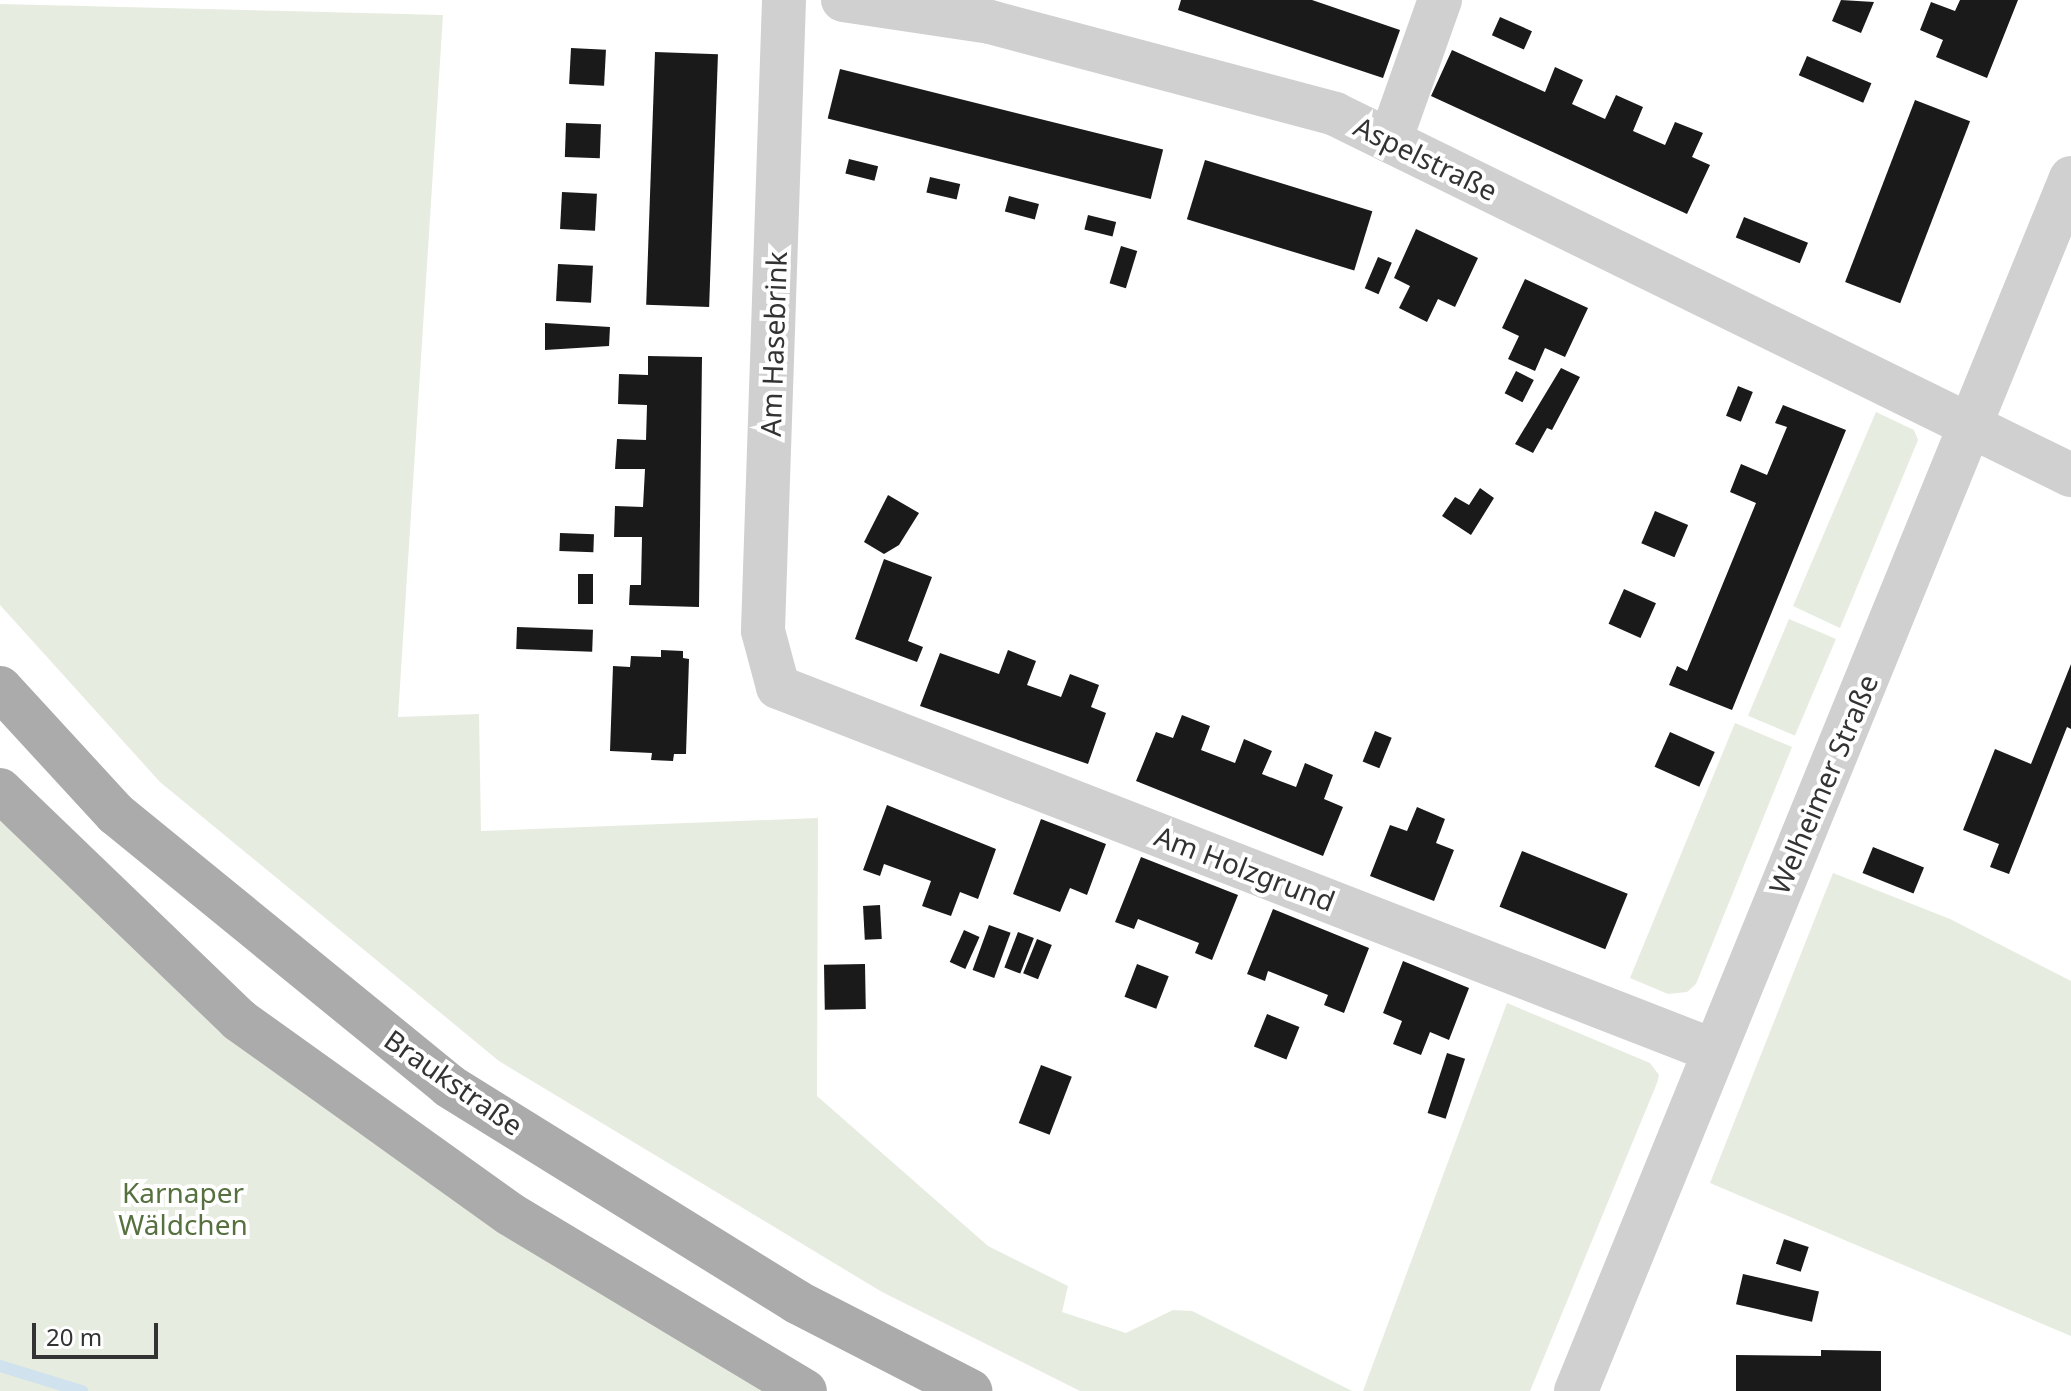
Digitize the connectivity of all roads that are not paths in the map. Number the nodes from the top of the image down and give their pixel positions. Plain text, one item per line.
1 (784, 0) edge
2 (843, 0) edge
3 (1440, 0) edge
4 (1390, 141) junction
5 (2071, 178) edge
6 (1973, 422) junction
7 (2071, 475) edge
8 (778, 687) joint
9 (0, 688) edge
10 (0, 790) edge
11 (1712, 1050) junction
12 (805, 1391) edge
13 (970, 1391) edge
14 (1576, 1391) edge

1 - 8 street, Am Hasebrink
2 - 4 street, Aspelstraße
3 - 4 street
4 - 6 street, Aspelstraße
5 - 6 street, Welheimer Straße
6 - 7 street, Aspelstraße
6 - 11 street, Welheimer Straße
8 - 11 street, Am Holzgrund
9 - 13 main road, Braukstraße
10 - 12 main road
11 - 14 street, Welheimer Straße

